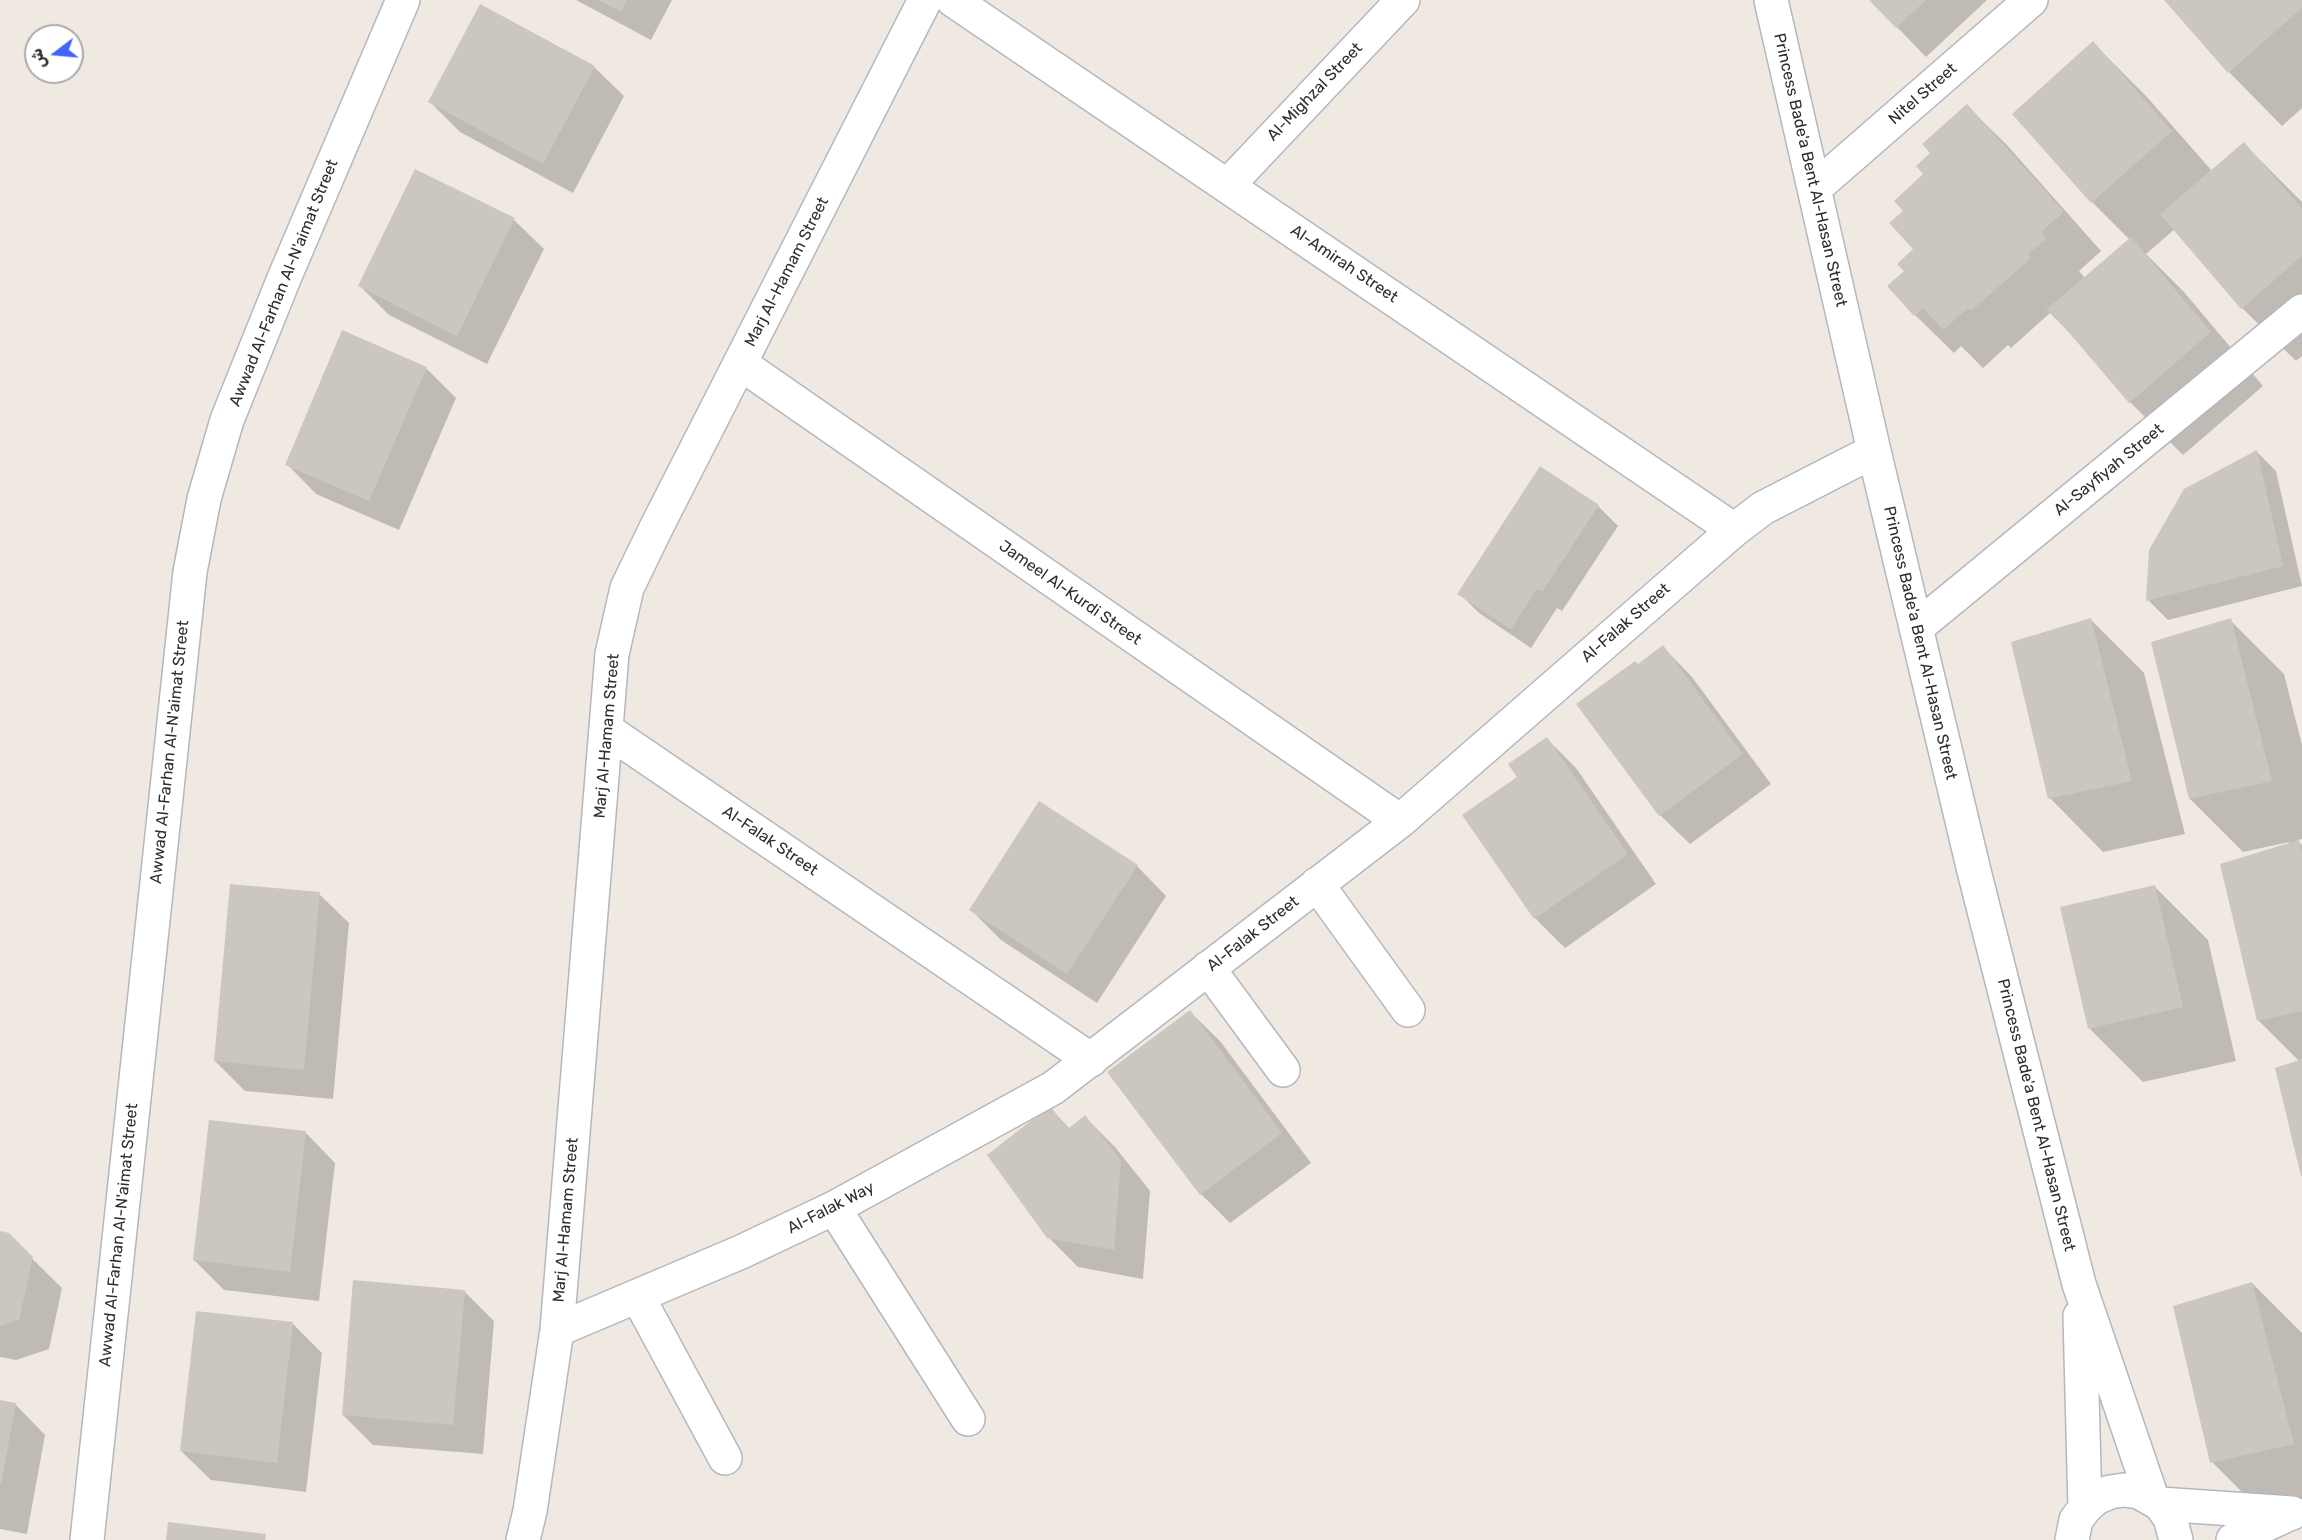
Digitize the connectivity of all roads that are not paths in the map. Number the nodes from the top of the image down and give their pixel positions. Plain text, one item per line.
1 (403, 0) edge
2 (925, 0) edge
3 (952, 0) edge
4 (1403, 0) edge
5 (1771, 0) edge
6 (2031, 0) edge
7 (1228, 185) junction
8 (1815, 188) junction
9 (2302, 311) edge
10 (741, 364) junction
11 (1874, 451) junction
12 (1734, 530) junction
13 (1916, 628) junction
14 (608, 731) junction
15 (1400, 821) junction
16 (1317, 884) junction
17 (1208, 968) junction
18 (1408, 1010) dead end
19 (1091, 1060) junction
20 (1283, 1070) dead end
21 (834, 1208) junction
22 (2079, 1284) junction
23 (638, 1297) junction
24 (557, 1330) junction
25 (968, 1419) dead end
26 (725, 1458) dead end
27 (2156, 1501) junction
28 (2085, 1508) junction
29 (2297, 1512) edge
30 (87, 1540) edge
31 (523, 1540) edge
32 (2072, 1540) edge
33 (2176, 1540) edge
34 (2233, 1540) edge

1 - 30 street, Awwad Al-Farhan Al-N'aimat Street
2 - 10 street, Marj Al-Hamam Street
3 - 7 street, Al-Amirah Street
4 - 7 street, Al-Mighzal Street
5 - 8 street, Princess Bade'a Bent Al-Hasan Street
6 - 8 street, Nitel Street
7 - 12 street, Al-Amirah Street
8 - 11 street, Princess Bade'a Bent Al-Hasan Street
9 - 13 street, Al-Sayfiyah Street
10 - 14 street, Marj Al-Hamam Street
10 - 15 street, Jameel Al-Kurdi Street
11 - 12 street, Al-Falak Street
11 - 13 street, Princess Bade'a Bent Al-Hasan Street
12 - 15 street, Al-Falak Street
13 - 22 street, Princess Bade'a Bent Al-Hasan Street
14 - 19 street, Al-Falak Street
14 - 24 street, Marj Al-Hamam Street
15 - 16 street, Al-Falak Street
16 - 17 street, Al-Falak Street
16 - 18 street
17 - 19 street, Al-Falak Street
17 - 20 street
19 - 21 street, Al-Falak Way
21 - 23 street, Al-Falak Way
21 - 25 street
22 - 27 street, Princess Bade'a Bent Al-Hasan Street
22 - 28 street, Princess Bade'a Bent Al-Hasan Street
23 - 24 street, Al-Falak Way
23 - 26 street
24 - 31 street, Marj Al-Hamam Street
27 - 28 street
27 - 29 street
27 - 33 street, Princess Bade'a Bent Al-Hasan Street
28 - 32 street
29 - 34 street

